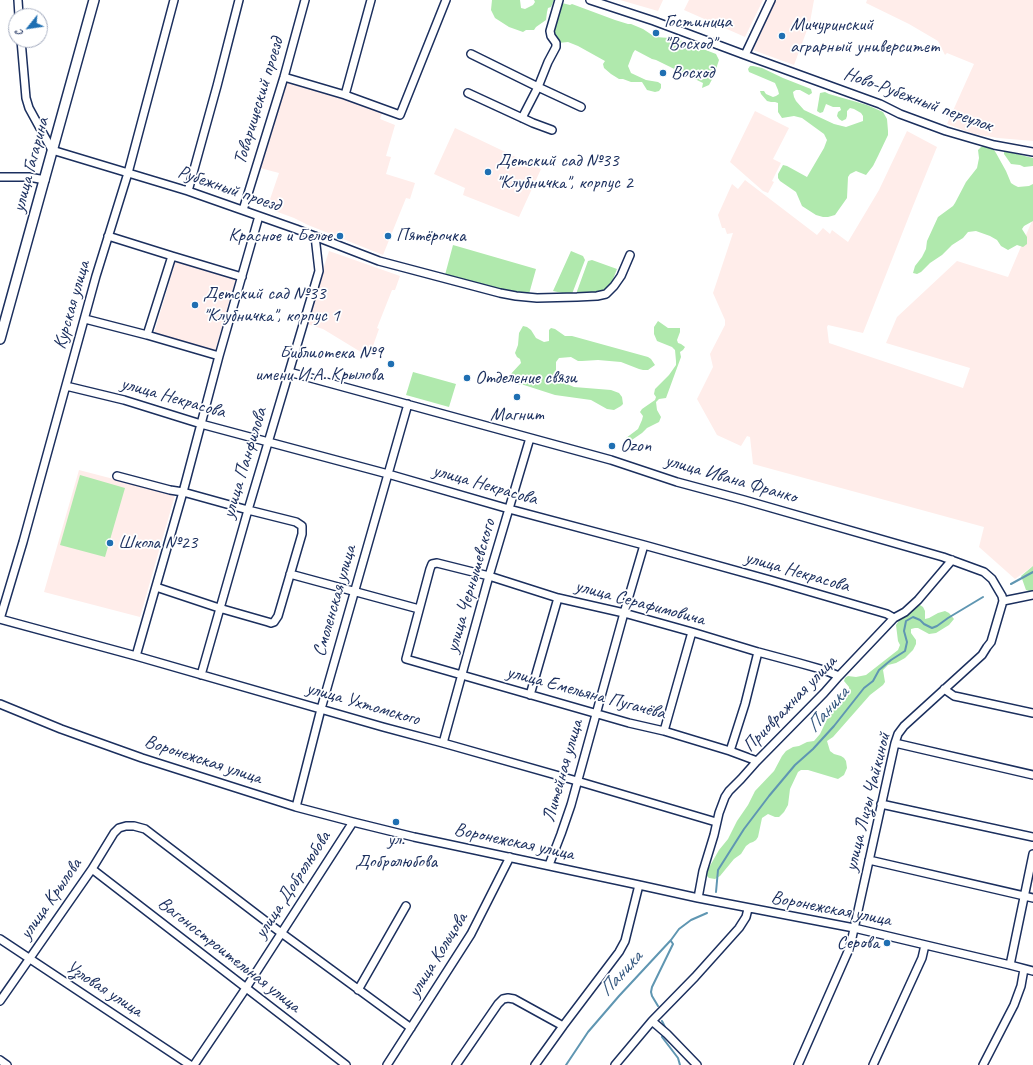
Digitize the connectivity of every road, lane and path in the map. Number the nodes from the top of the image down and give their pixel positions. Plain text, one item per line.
1 (94, 0) edge
2 (174, 0) edge
3 (239, 0) edge
4 (305, 0) edge
5 (370, 0) edge
6 (446, 0) edge
7 (559, 0) edge
8 (590, 0) edge
9 (771, 0) edge
10 (22, 48) edge
11 (471, 54) dead end
12 (745, 56) junction
13 (284, 77) junction
14 (538, 87) junction
15 (468, 94) dead end
16 (345, 96) junction
17 (582, 107) dead end
18 (522, 118) junction
19 (552, 130) dead end
20 (52, 150) junction
21 (1033, 152) edge
22 (128, 173) junction
23 (0, 177) edge
24 (45, 180) junction
25 (188, 191) junction
26 (243, 210) junction
27 (259, 216) junction
28 (108, 236) junction
29 (315, 236) junction
30 (630, 254) dead end
31 (172, 256) junction
32 (242, 277) junction
33 (85, 319) junction
34 (147, 335) junction
35 (0, 339) edge
36 (219, 356) junction
37 (289, 372) junction
38 (66, 386) junction
39 (408, 404) junction
40 (202, 424) junction
41 (530, 438) junction
42 (268, 441) junction
43 (388, 474) junction
44 (118, 476) dead end
45 (183, 492) junction
46 (509, 509) junction
47 (248, 510) junction
48 (644, 545) junction
49 (952, 560) junction
50 (290, 574) junction
51 (489, 576) junction
52 (156, 587) junction
53 (355, 592) junction
54 (1033, 595) edge
55 (558, 598) junction
56 (1003, 601) junction
57 (219, 608) junction
58 (419, 609) junction
59 (624, 613) junction
60 (894, 618) junction
61 (0, 619) edge
62 (692, 632) junction
63 (758, 652) junction
64 (136, 656) junction
65 (201, 675) junction
66 (462, 675) junction
67 (839, 676) junction
68 (944, 689) junction
69 (530, 695) junction
70 (0, 704) edge
71 (321, 709) junction
72 (596, 714) junction
73 (1033, 714) edge
74 (664, 731) junction
75 (443, 743) junction
76 (895, 743) junction
77 (730, 751) junction
78 (757, 760) junction
79 (1033, 775) edge
80 (577, 781) junction
81 (881, 804) junction
82 (296, 807) junction
83 (353, 822) junction
84 (716, 822) junction
85 (1033, 837) edge
86 (1033, 854) edge
87 (510, 857) junction
88 (869, 860) junction
89 (549, 865) junction
90 (92, 869) junction
91 (639, 884) junction
92 (1024, 896) junction
93 (698, 898) junction
94 (1033, 898) edge
95 (406, 906) dead end
96 (748, 909) junction
97 (854, 928) junction
98 (281, 933) junction
99 (0, 939) edge
100 (924, 945) junction
101 (30, 959) junction
102 (1010, 965) junction
103 (1024, 969) junction
104 (1033, 971) edge
105 (246, 988) junction
106 (358, 990) junction
107 (0, 1000) edge
108 (652, 1021) junction
109 (563, 1026) junction
110 (411, 1028) junction
111 (0, 1060) edge
112 (985, 1064) edge
113 (7, 1065) edge
114 (190, 1065) edge
115 (194, 1065) edge
116 (346, 1065) edge
117 (387, 1065) edge
118 (456, 1065) edge
119 (535, 1065) edge
120 (615, 1065) edge
121 (697, 1065) edge
122 (798, 1065) edge
123 (873, 1065) edge

1 - 20 main road, улица Гагарина
2 - 22 street, Курская улица
3 - 25 street
4 - 13 street, Товарищеский проезд
5 - 16 street
6 - 16 street
7 - 14 street
8 - 12 street, Ново-Рубежный переулок
9 - 12 street
10 - 20 street
11 - 14 street
12 - 21 street, Ново-Рубежный переулок
13 - 16 street
13 - 26 street, Товарищеский проезд
14 - 17 street
14 - 18 street
15 - 18 street
18 - 19 street
20 - 22 street, Рубежный проезд
20 - 24 main road, улица Гагарина
22 - 25 street, Рубежный проезд
22 - 28 street, Курская улица
23 - 24 street
24 - 35 main road, улица Гагарина
25 - 26 street, Рубежный проезд
26 - 27 street, Рубежный проезд
27 - 29 street, Рубежный проезд
27 - 32 street
28 - 31 street
28 - 33 street, Курская улица
29 - 30 street, Рубежный проезд
29 - 37 street, улица Панфилова
31 - 32 street
31 - 34 street
32 - 36 street
33 - 34 street
33 - 38 street, Курская улица
34 - 36 street
36 - 40 street
37 - 39 street, улица Ивана Франко
37 - 42 street, улица Панфилова
38 - 40 street, улица Некрасова
38 - 61 street, Курская улица
39 - 41 street, улица Ивана Франко
39 - 43 street, Смоленская улица
40 - 42 street, улица Некрасова
40 - 45 street
41 - 46 street, улица Чернышевского
41 - 49 street, улица Ивана Франко
42 - 43 street, улица Некрасова
42 - 47 street, улица Панфилова
43 - 46 street, улица Некрасова
43 - 53 street, Смоленская улица
44 - 45 street
45 - 47 street
45 - 52 street
46 - 48 street, улица Некрасова
46 - 51 street, улица Чернышевского
47 - 50 street
47 - 57 street, улица Панфилова
48 - 59 street, Литейная улица
48 - 60 street, улица Некрасова
49 - 56 street, улица Ивана Франко
49 - 60 street, Приовражная улица
50 - 53 street
50 - 57 street
51 - 55 street, улица Серафимовича
51 - 58 street, улица Серафимовича
51 - 66 street, улица Чернышевского
52 - 57 street
52 - 64 street
53 - 58 street
53 - 71 street, Смоленская улица
54 - 56 street
55 - 59 street, улица Серафимовича
55 - 69 street
56 - 68 street, улица Лизы Чайкиной
57 - 65 street, улица Панфилова
58 - 66 street, улица Емельяна Пугачёва
59 - 62 street, улица Серафимовича
59 - 72 street, Литейная улица
60 - 67 street, Приовражная улица
61 - 64 street, улица Ухтомского
62 - 63 street, улица Серафимовича
62 - 74 street
63 - 67 street, улица Серафимовича
63 - 77 street
64 - 65 street, улица Ухтомского
65 - 71 street, улица Ухтомского
66 - 69 street, улица Емельяна Пугачёва
66 - 75 street, улица Чернышевского
67 - 78 street, Приовражная улица
68 - 73 street
68 - 76 street, улица Лизы Чайкиной
69 - 72 street, улица Емельяна Пугачёва
70 - 82 street, Воронежская улица
71 - 75 street, улица Ухтомского
71 - 82 street, Смоленская улица
72 - 74 street, улица Емельяна Пугачёва
72 - 80 street, Литейная улица
74 - 77 street, улица Емельяна Пугачёва
75 - 80 street, улица Ухтомского
76 - 79 street
76 - 81 street, улица Лизы Чайкиной
77 - 78 street, улица Емельяна Пугачёва
78 - 84 street, Приовражная улица
80 - 84 street, улица Ухтомского
80 - 89 street, Литейная улица
81 - 85 street
81 - 88 street, улица Лизы Чайкиной
82 - 83 street, Воронежская улица
83 - 87 street, Воронежская улица
83 - 98 street, улица Добролюбова
84 - 93 street, Приовражная улица
86 - 92 street
87 - 89 street, Воронежская улица
87 - 110 street, улица Кольцова
88 - 92 street
88 - 97 street, улица Лизы Чайкиной
89 - 91 street, Воронежская улица
90 - 98 street, улица Крылова
90 - 101 street, улица Крылова
90 - 105 street, Вагоностроительная улица
91 - 93 street, Воронежская улица
91 - 109 street
92 - 94 street
92 - 102 street
93 - 96 street, Воронежская улица
95 - 106 street
96 - 97 street, Воронежская улица
96 - 108 street
97 - 100 street, Воронежская улица
97 - 122 street, улица Лизы Чайкиной
98 - 105 street, улица Добролюбова
98 - 106 street
99 - 101 street, Узловая улица
100 - 102 street, Воронежская улица
100 - 123 street
101 - 107 street, улица Крылова
101 - 114 street, Узловая улица
102 - 103 street, Воронежская улица
103 - 104 street, Воронежская улица
103 - 112 street
105 - 115 street, улица Добролюбова
105 - 116 street, Вагоностроительная улица
106 - 110 street
108 - 120 street
108 - 121 street
109 - 118 street
109 - 119 street
110 - 117 street, улица Кольцова
111 - 113 street

